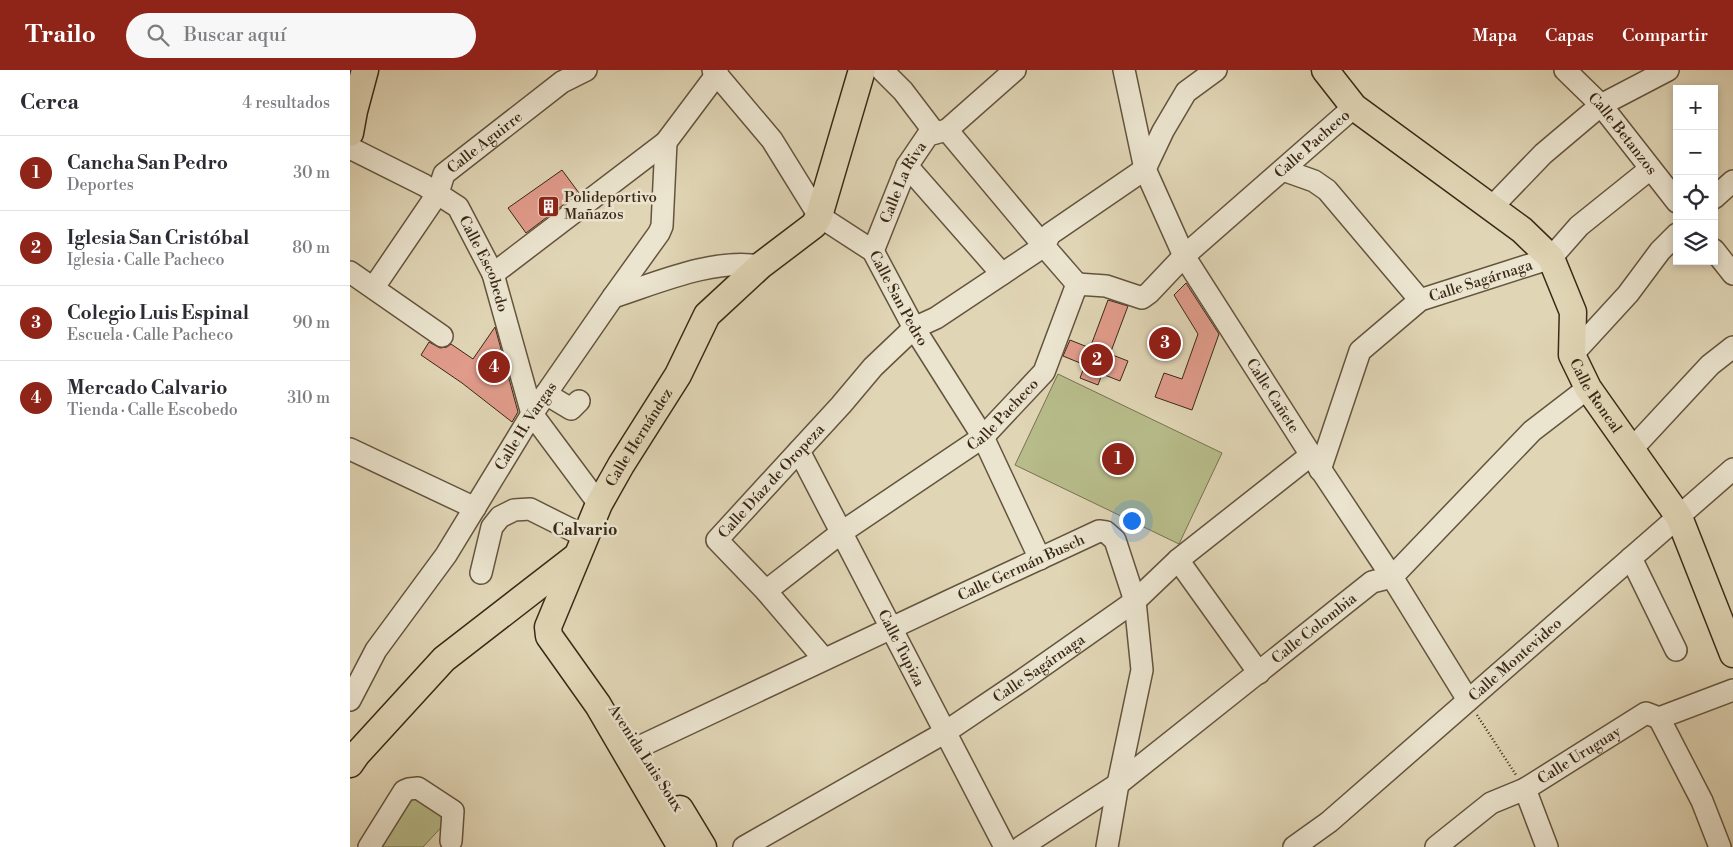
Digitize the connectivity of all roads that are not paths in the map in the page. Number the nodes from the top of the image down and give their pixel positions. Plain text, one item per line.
1 (365, 70) edge
2 (586, 70) edge
3 (862, 70) edge
4 (882, 70) edge
5 (1015, 70) edge
6 (1124, 70) edge
7 (1216, 70) edge
8 (1325, 70) edge
9 (1565, 70) edge
10 (1668, 70) edge
11 (716, 71) edge
12 (562, 76) edge
13 (1602, 105) junction
14 (1354, 107) junction
15 (351, 115) edge
16 (941, 131) junction
17 (666, 142) junction
18 (350, 148) edge
19 (907, 166) junction
20 (1146, 169) junction
21 (1650, 169) junction
22 (1283, 170) junction
23 (1733, 181) edge
24 (438, 192) junction
25 (1718, 194) edge
26 (1673, 197) edge
27 (1492, 207) junction
28 (819, 216) junction
29 (1673, 238) edge
30 (1044, 246) junction
31 (873, 251) junction
32 (1718, 255) edge
33 (1184, 256) junction
34 (1551, 258) junction
35 (760, 266) junction
36 (350, 272) edge
37 (493, 274) junction
38 (1002, 274) junction
39 (1733, 274) edge
40 (1077, 284) junction
41 (374, 287) junction
42 (613, 297) junction
43 (1420, 300) junction
44 (914, 328) junction
45 (442, 336) dead end
46 (1733, 347) edge
47 (1572, 355) junction
48 (1588, 388) junction
49 (546, 394) junction
50 (579, 400) dead end
51 (532, 414) junction
52 (983, 437) junction
53 (350, 449) edge
54 (1631, 450) junction
55 (799, 451) junction
56 (1316, 463) junction
57 (1733, 470) edge
58 (599, 504) junction
59 (475, 508) junction
60 (1679, 517) junction
61 (842, 532) junction
62 (582, 545) junction
63 (1631, 558) junction
64 (1040, 559) junction
65 (1178, 560) junction
66 (481, 573) dead end
67 (1392, 577) junction
68 (766, 592) junction
69 (1135, 601) junction
70 (890, 630) junction
71 (1676, 650) dead end
72 (563, 654) junction
73 (1733, 654) edge
74 (824, 659) junction
75 (1259, 673) junction
76 (1733, 690) edge
77 (350, 700) edge
78 (1468, 700) junction
79 (1658, 718) junction
80 (944, 732) junction
81 (641, 746) junction
82 (350, 764) edge
83 (1118, 784) junction
84 (1525, 789) junction
85 (451, 841) dead end
86 (369, 847) edge
87 (682, 847) edge
88 (702, 847) edge
89 (744, 847) edge
90 (1004, 847) edge
91 (1021, 847) edge
92 (1107, 847) edge
93 (1294, 847) edge
94 (1436, 847) edge
95 (1547, 847) edge
96 (1720, 847) edge

1 - 15 main road
2 - 12 street, Calle Aguirre
3 - 28 main road, Calle Hernández
4 - 16 street
5 - 16 street, Calle La Riva
6 - 20 street, Calle Cañete
7 - 20 street
8 - 14 main road, Calle Roncal
9 - 13 street, Calle Betanzos
10 - 13 street
11 - 17 street
11 - 28 street, Calle San Pedro
12 - 24 street, Calle Aguirre
13 - 21 street, Calle Betanzos
13 - 27 street
14 - 22 street, Calle Pacheco
14 - 27 main road, Calle Roncal
16 - 19 street, Calle La Riva
16 - 30 street
17 - 37 street
17 - 42 street, Calle H. Vargas
18 - 24 street, Calle Escobedo
19 - 31 street, Calle La Riva
19 - 38 street
20 - 30 street, Calle Díaz de Oropeza
20 - 33 street, Calle Cañete
21 - 26 street, Calle Betanzos
21 - 34 street, Calle Sagárnaga
22 - 33 street, Calle Pacheco
22 - 43 street
23 - 25 street
24 - 37 street, Calle Escobedo
24 - 41 street, Calle Aguirre
27 - 34 main road, Calle Roncal
28 - 31 street, Calle San Pedro
28 - 35 main road, Calle Hernández
29 - 47 street
30 - 38 street, Calle Díaz de Oropeza
30 - 40 street
31 - 44 street, Calle San Pedro
32 - 39 street
33 - 40 street, Calle Pacheco
33 - 56 street, Calle Cañete
34 - 43 street, Calle Sagárnaga
34 - 47 main road, Calle Roncal
35 - 42 street
35 - 58 main road, Calle Hernández
36 - 41 street
37 - 51 street, Calle Escobedo
38 - 44 street, Calle Díaz de Oropeza
40 - 52 street, Calle Pacheco
41 - 45 street
42 - 49 street, Calle H. Vargas
43 - 56 street, Calle Sagárnaga
44 - 52 street, Calle San Pedro
44 - 55 street, Calle Díaz de Oropeza
46 - 54 street
47 - 48 main road, Calle Roncal
48 - 54 main road, Calle Roncal
48 - 67 street, Calle Colombia
49 - 50 street
49 - 51 street, Calle H. Vargas
51 - 58 street
51 - 59 street, Calle H. Vargas
52 - 61 street, Calle Pacheco
52 - 64 street, Calle San Pedro
53 - 59 street
54 - 60 main road, Calle Roncal
55 - 61 street, Calle Tupiza
55 - 68 street, Calle Díaz de Oropeza
56 - 65 street, Calle Sagárnaga
56 - 67 street, Calle Cañete
57 - 60 street, Calle Montevideo
58 - 62 main road, Calle Hernández
59 - 77 street, Calle H. Vargas
60 - 63 street, Calle Montevideo
60 - 73 main road, Calle Roncal
61 - 68 street, Calle Pacheco
61 - 70 street, Calle Tupiza
62 - 66 street
62 - 72 main road, Avenida Luis Soux
62 - 82 main road
63 - 71 street
63 - 78 street, Calle Montevideo
64 - 69 street, Calle Germán Busch
64 - 70 street, Calle Germán Busch
65 - 69 street, Calle Sagárnaga
65 - 75 street
67 - 75 street, Calle Colombia
67 - 78 street, Calle Cañete
68 - 74 street, Calle Díaz de Oropeza
69 - 80 street, Calle Sagárnaga
69 - 83 street, Calle Germán Busch
70 - 74 street, Calle Germán Busch
70 - 80 street, Calle Tupiza
72 - 81 main road, Avenida Luis Soux
72 - 87 main road, Avenida Luis Soux
74 - 81 street, Calle Germán Busch
75 - 83 street, Calle Colombia
76 - 79 street, Calle Uruguay
78 - 93 street, Calle Montevideo
79 - 84 street, Calle Uruguay
79 - 96 street
80 - 89 street, Calle Sagárnaga
80 - 90 street, Calle Tupiza
81 - 88 main road, Avenida Luis Soux
83 - 91 street, Calle Colombia
83 - 92 street, Calle Germán Busch
84 - 94 street, Calle Uruguay
84 - 95 street
85 - 86 street

